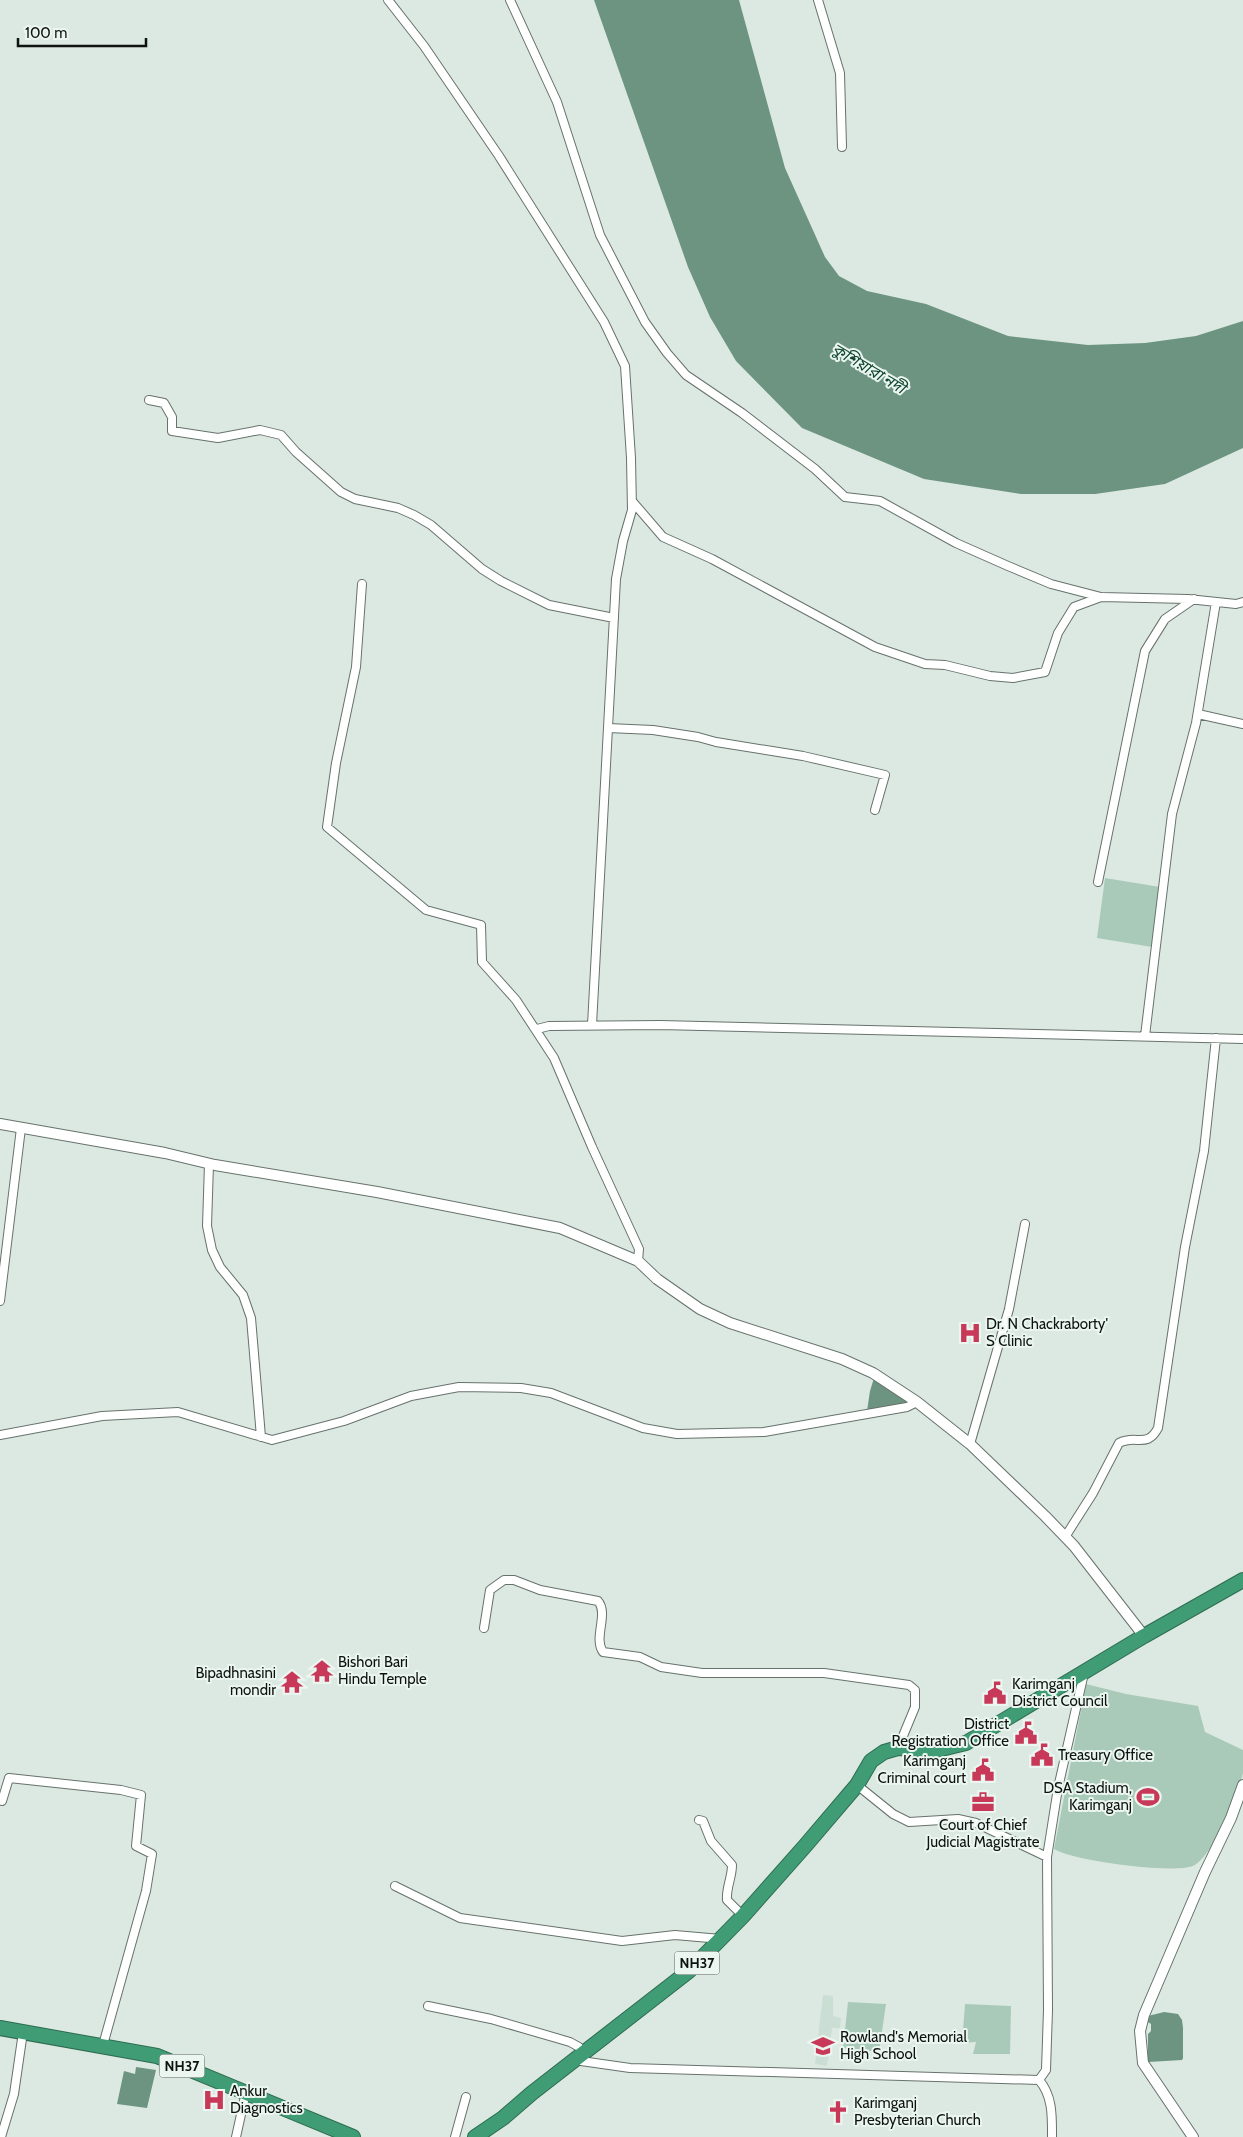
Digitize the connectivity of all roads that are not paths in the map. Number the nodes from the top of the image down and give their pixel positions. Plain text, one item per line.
1 (388, 0) edge
2 (510, 0) edge
3 (818, 0) edge
4 (842, 147) dead end
5 (149, 400) dead end
6 (632, 501) junction
7 (362, 584) dead end
8 (1101, 596) junction
9 (1194, 599) junction
10 (1216, 602) junction
11 (1243, 602) edge
12 (614, 618) junction
13 (1198, 714) junction
14 (1243, 724) edge
15 (608, 728) junction
16 (875, 810) dead end
17 (1098, 882) dead end
18 (592, 1025) junction
19 (537, 1029) junction
20 (1145, 1036) junction
21 (1216, 1038) junction
22 (1243, 1038) edge
23 (0, 1124) edge
24 (21, 1128) junction
25 (209, 1164) junction
26 (1025, 1224) dead end
27 (638, 1262) junction
28 (0, 1301) edge
29 (917, 1402) junction
30 (0, 1435) edge
31 (261, 1437) junction
32 (970, 1444) junction
33 (1065, 1537) junction
34 (1243, 1580) edge
35 (484, 1628) dead end
36 (1144, 1636) junction
37 (1084, 1672) junction
38 (898, 1748) junction
39 (857, 1785) junction
40 (1243, 1785) edge
41 (2, 1801) dead end
42 (699, 1820) dead end
43 (1047, 1857) junction
44 (395, 1886) dead end
45 (743, 1916) junction
46 (720, 1939) junction
47 (428, 2006) dead end
48 (0, 2028) edge
49 (23, 2032) junction
50 (103, 2045) junction
51 (578, 2057) junction
52 (1039, 2080) junction
53 (246, 2092) junction
54 (466, 2097) dead end
55 (1, 2137) edge
56 (236, 2137) edge
57 (354, 2137) edge
58 (455, 2137) edge
59 (475, 2137) edge
60 (1052, 2137) edge
61 (1193, 2137) edge

1 - 6 street
2 - 8 street
3 - 4 street
5 - 12 street
6 - 8 street
6 - 12 street
7 - 19 street
8 - 9 street
9 - 10 street
9 - 17 street
10 - 11 street
10 - 13 street
12 - 15 street
13 - 14 street
13 - 20 street
15 - 16 street
15 - 18 street
18 - 19 street
18 - 20 street
19 - 27 street
20 - 21 street
21 - 22 street
21 - 33 street
23 - 24 main road
24 - 25 main road
24 - 28 street
25 - 27 main road
25 - 31 street
26 - 32 street
27 - 29 main road
29 - 31 street
29 - 32 main road
30 - 31 street
32 - 33 main road
33 - 36 main road
34 - 36 highway, NH37
35 - 38 street
36 - 37 highway, NH37
37 - 38 highway, NH37
37 - 43 street
38 - 39 highway, NH37
39 - 43 street
39 - 45 highway, NH37
40 - 61 main road
41 - 50 street
42 - 45 street
43 - 52 street
44 - 46 street
45 - 46 highway, NH37
46 - 51 highway, NH37
47 - 51 street
48 - 49 highway, NH37
49 - 50 highway, NH37
49 - 55 street
50 - 53 highway, NH37
51 - 52 street
51 - 59 highway, NH37
52 - 60 street
53 - 56 street
53 - 57 highway, NH37
54 - 58 street

